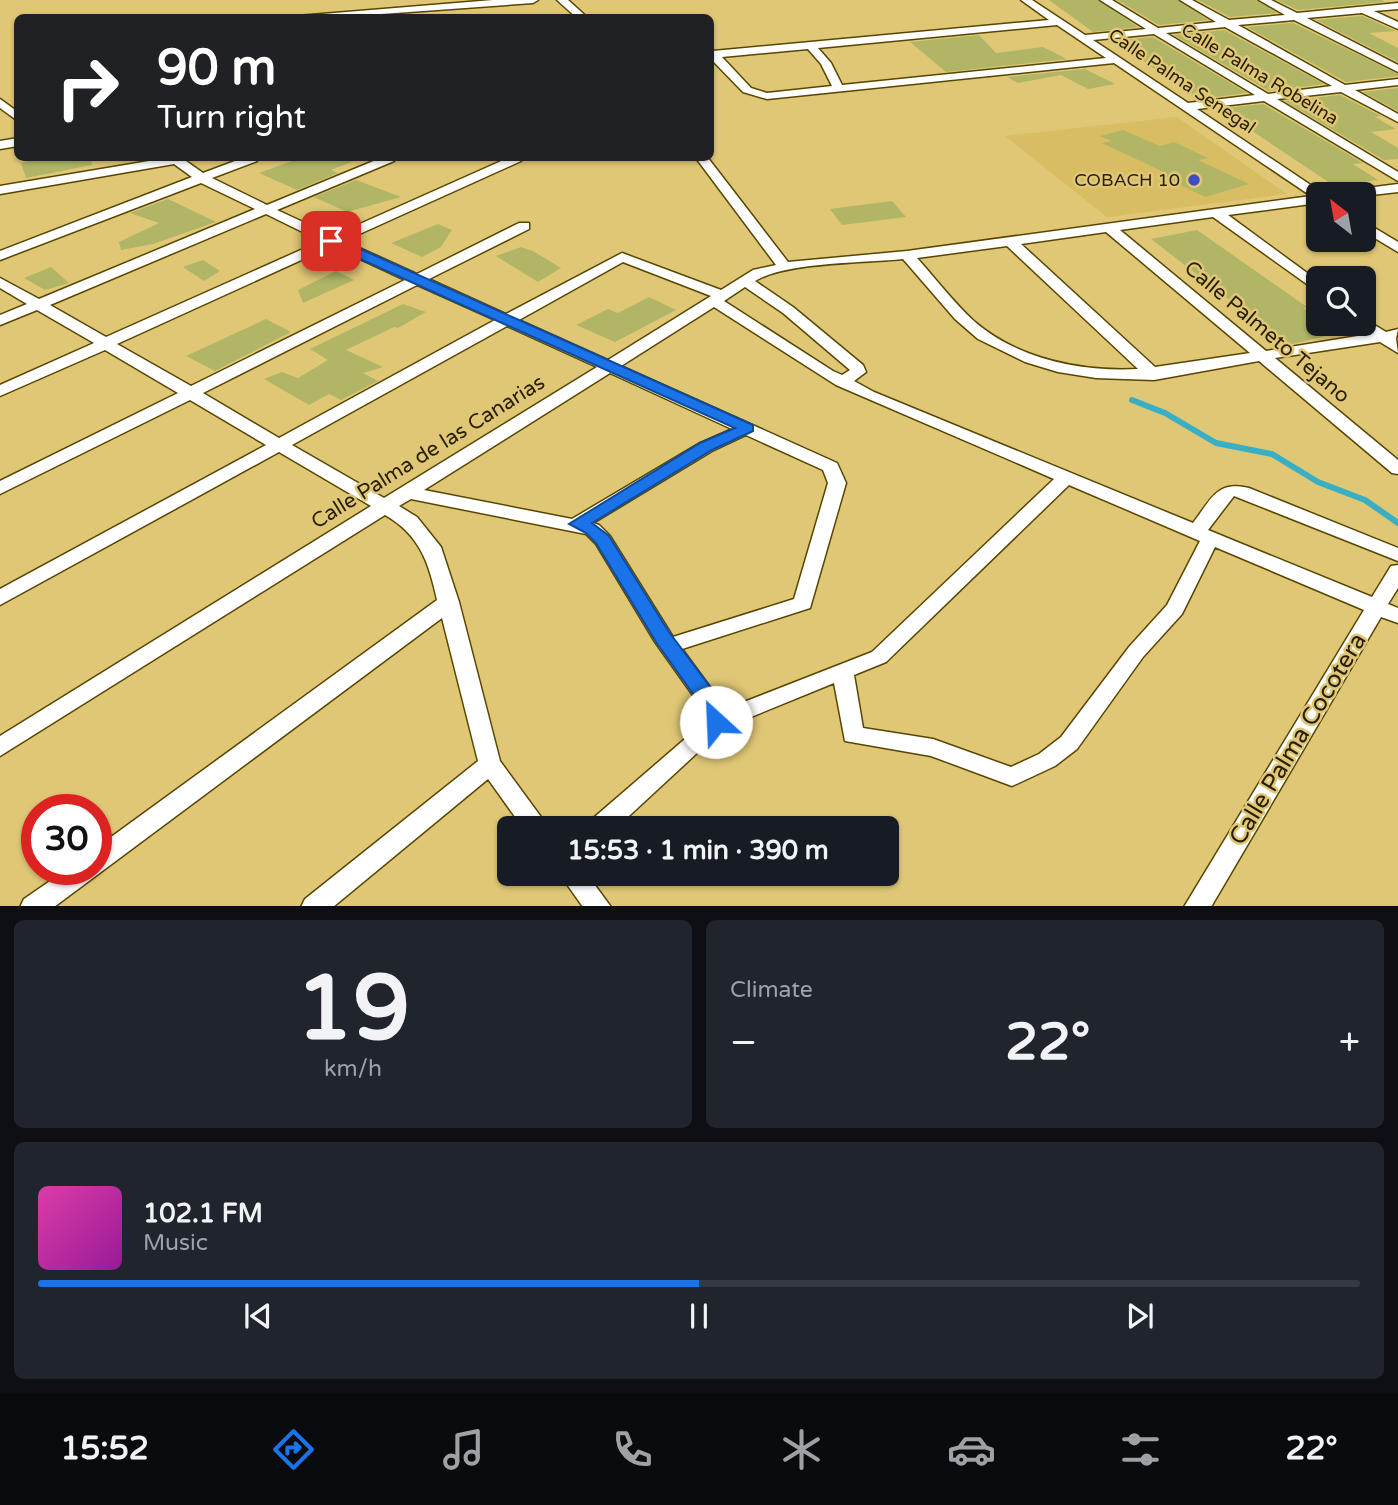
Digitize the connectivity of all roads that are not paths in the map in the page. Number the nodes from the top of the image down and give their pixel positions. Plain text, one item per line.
1 (358, 0) edge
2 (533, 0) edge
3 (562, 0) edge
4 (1026, 0) edge
5 (1105, 0) edge
6 (1185, 0) edge
7 (1264, 0) edge
8 (1344, 0) edge
9 (1398, 6) edge
10 (373, 10) junction
11 (1364, 10) junction
12 (326, 14) edge
13 (578, 14) edge
14 (1297, 17) junction
15 (1059, 22) junction
16 (1228, 24) junction
17 (1398, 26) edge
18 (1157, 31) junction
19 (1085, 38) junction
20 (811, 46) junction
21 (714, 55) edge
22 (714, 57) edge
23 (1115, 60) junction
24 (1398, 69) edge
25 (1398, 82) edge
26 (839, 89) junction
27 (1343, 89) junction
28 (1266, 98) junction
29 (0, 102) edge
30 (1184, 107) junction
31 (14, 114) edge
32 (1398, 119) edge
33 (161, 161) edge
34 (181, 161) edge
35 (245, 161) edge
36 (383, 161) edge
37 (510, 161) edge
38 (704, 161) edge
39 (1398, 177) edge
40 (201, 178) junction
41 (1398, 188) edge
42 (1306, 189) edge
43 (0, 190) edge
44 (1376, 191) edge
45 (1306, 199) edge
46 (265, 209) junction
47 (1216, 213) junction
48 (524, 226) dead end
49 (1108, 227) junction
50 (1376, 234) edge
51 (331, 241) junction
52 (1010, 241) junction
53 (1398, 248) edge
54 (907, 255) junction
55 (0, 256) edge
56 (784, 266) junction
57 (418, 279) junction
58 (1306, 279) edge
59 (746, 281) junction
60 (0, 282) edge
61 (719, 299) junction
62 (38, 304) junction
63 (508, 319) junction
64 (0, 320) edge
65 (1390, 335) edge
66 (105, 343) junction
67 (1398, 348) edge
68 (1262, 356) junction
69 (609, 367) junction
70 (1154, 375) junction
71 (842, 382) junction
72 (0, 391) edge
73 (191, 393) junction
74 (748, 428) junction
75 (280, 444) junction
76 (1398, 469) edge
77 (1066, 478) junction
78 (0, 488) edge
79 (405, 492) junction
80 (385, 505) junction
81 (578, 524) junction
82 (1203, 536) junction
83 (1398, 555) edge
84 (1398, 571) edge
85 (0, 598) edge
86 (449, 602) junction
87 (1388, 612) edge
88 (669, 646) junction
89 (843, 672) junction
90 (716, 722) junction
91 (0, 747) edge
92 (490, 764) junction
93 (528, 816) edge
94 (612, 816) edge
95 (112, 850) edge
96 (63, 885) edge
97 (580, 886) edge
98 (594, 905) edge
99 (33, 906) edge
100 (314, 906) edge
101 (1198, 906) edge

1 - 10 street
2 - 10 street
3 - 13 street
4 - 15 street, Calle Palma Senegal
5 - 18 street, Calle Palma Robelina
6 - 16 street
7 - 14 street
8 - 11 street
9 - 11 street
10 - 12 street
11 - 14 street
11 - 17 street
14 - 16 street
14 - 24 street
15 - 19 street, Calle Palma Senegal
15 - 20 street
16 - 18 street
16 - 27 street
18 - 19 street
18 - 28 street, Calle Palma Robelina
19 - 23 street, Calle Palma Senegal
20 - 21 street
20 - 26 street
22 - 26 street
23 - 26 street
23 - 30 street, Calle Palma Senegal
25 - 27 street
27 - 28 street
27 - 32 street
28 - 30 street
28 - 39 street, Calle Palma Robelina
29 - 31 street
30 - 42 street, Calle Palma Senegal
33 - 43 street
34 - 40 street
35 - 40 street
36 - 46 street
37 - 51 street
38 - 56 street
40 - 46 street
40 - 55 street
41 - 44 street
45 - 47 street, Calle Palma de las Canarias
46 - 51 street
46 - 62 street
47 - 49 street, Calle Palma de las Canarias
47 - 58 street
48 - 57 street
49 - 52 street, Calle Palma de las Canarias
49 - 68 street, Calle Palmeto Tejano
50 - 53 street
51 - 57 street
51 - 66 street
52 - 54 street, Calle Palma de las Canarias
52 - 70 street
54 - 56 street, Calle Palma de las Canarias
54 - 70 street
56 - 59 street, Calle Palma de las Canarias
57 - 63 street
57 - 73 street
59 - 61 street, Calle Palma de las Canarias
59 - 71 street
60 - 62 street
61 - 63 street
61 - 69 street, Calle Palma de las Canarias
61 - 71 street
62 - 64 street
62 - 66 street
63 - 69 street
63 - 75 street
65 - 67 street
65 - 68 street
66 - 72 street
66 - 73 street
68 - 70 street
68 - 76 street, Calle Palmeto Tejano
69 - 74 street
69 - 79 street, Calle Palma de las Canarias
71 - 77 street
73 - 75 street
73 - 78 street
74 - 81 street
74 - 88 street
75 - 80 street
75 - 85 street
77 - 82 street
77 - 89 street
79 - 80 street, Calle Palma de las Canarias
79 - 81 street
80 - 86 street
80 - 91 street, Calle Palma de las Canarias
81 - 88 street
82 - 83 street
82 - 87 street
82 - 89 street
84 - 87 street, Calle Palma Cocotera
86 - 92 street
86 - 95 street
87 - 101 street, Calle Palma Cocotera
88 - 90 street
89 - 90 street
90 - 94 street
92 - 93 street
92 - 100 street
96 - 99 street
97 - 98 street

